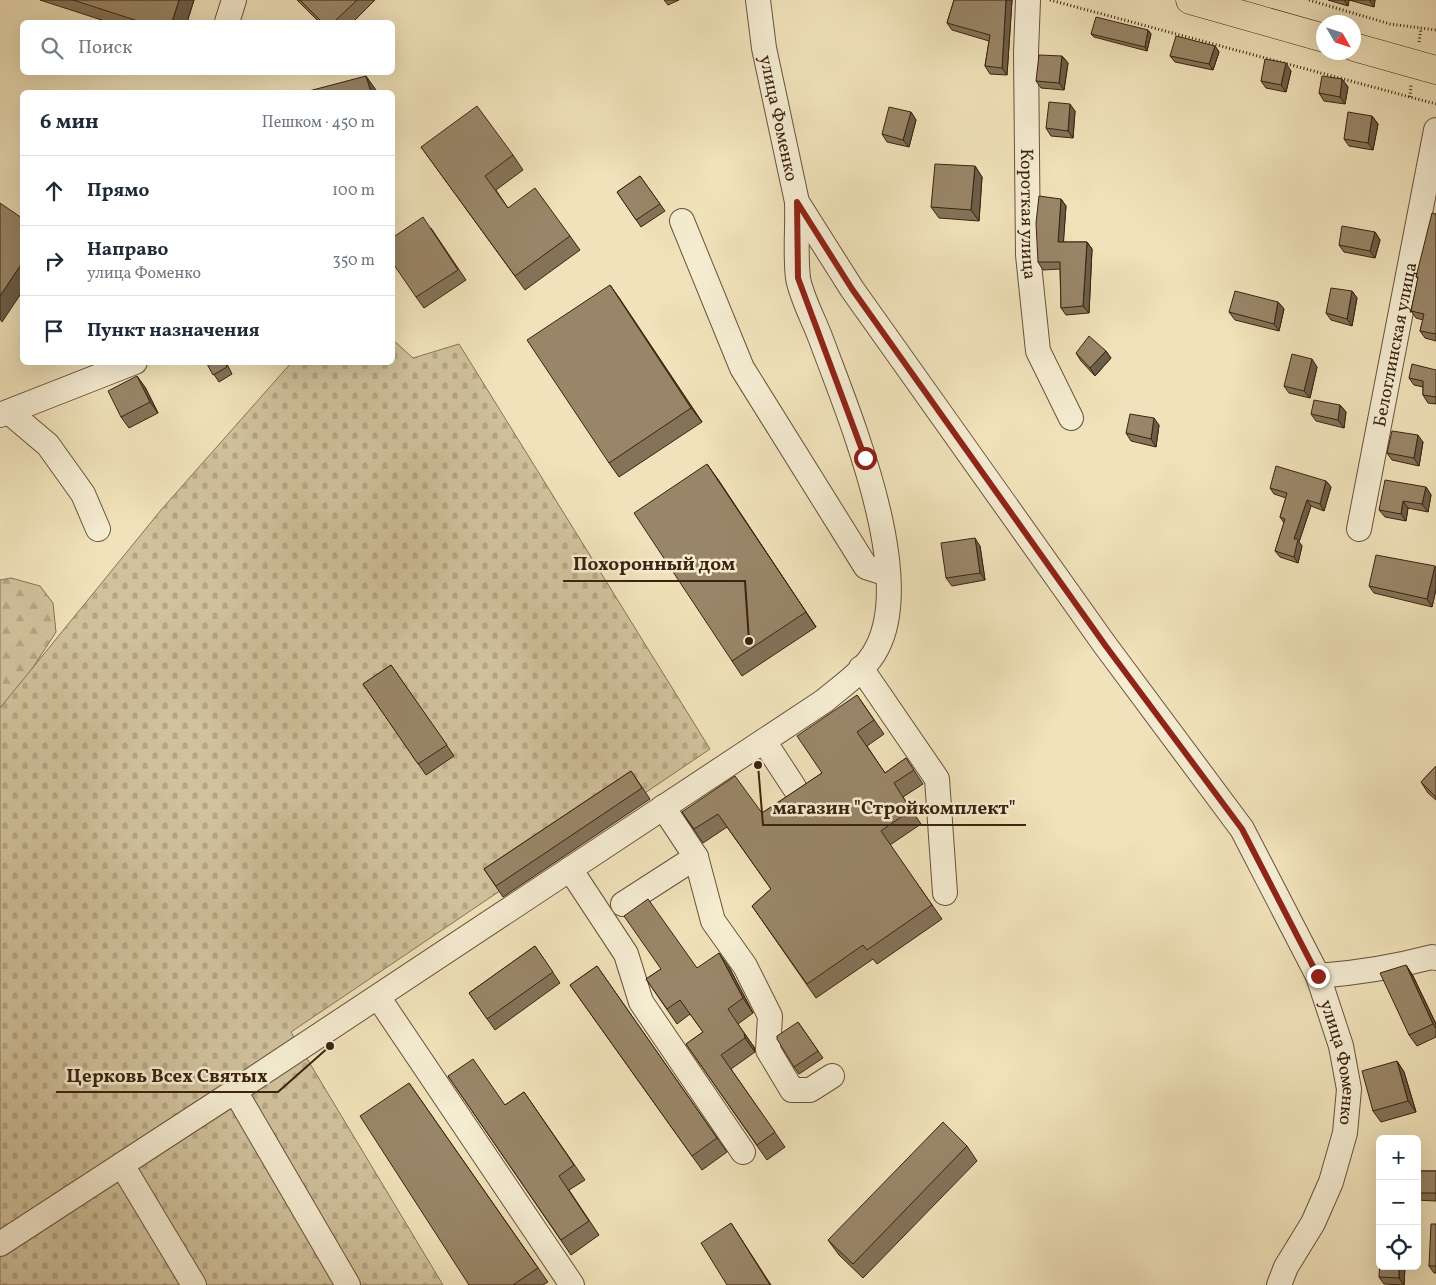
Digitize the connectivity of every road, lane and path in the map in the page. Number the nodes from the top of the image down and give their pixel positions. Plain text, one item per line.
1 (234, 0) edge
2 (758, 0) edge
3 (1028, 0) edge
4 (1050, 0) edge
5 (1190, 0) edge
6 (1309, 0) edge
7 (228, 20) edge
8 (1436, 30) edge
9 (1316, 36) edge
10 (1361, 49) edge
11 (1436, 70) edge
12 (1436, 104) edge
13 (1436, 130) edge
14 (797, 202) junction
15 (682, 221) dead end
16 (128, 365) edge
17 (5, 414) edge
18 (1071, 418) dead end
19 (98, 529) dead end
20 (1359, 529) dead end
21 (888, 574) junction
22 (861, 668) junction
23 (764, 741) junction
24 (794, 786) dead end
25 (663, 807) junction
26 (696, 857) junction
27 (570, 869) junction
28 (945, 893) dead end
29 (623, 904) dead end
30 (1436, 958) edge
31 (1318, 976) junction
32 (378, 997) junction
33 (832, 1076) dead end
34 (235, 1091) junction
35 (743, 1152) dead end
36 (122, 1165) junction
37 (0, 1244) edge
38 (194, 1285) edge
39 (348, 1285) edge
40 (572, 1285) edge
41 (1278, 1285) edge

1 - 7 street
2 - 14 street, улица Фоменко
3 - 18 street, Короткая улица
4 - 12 path
5 - 9 main road
6 - 8 path
10 - 11 main road
13 - 20 street, Белоглинская улица
14 - 21 street
14 - 31 street, улица Фоменко
15 - 21 street
16 - 17 street
17 - 19 street
21 - 22 street
22 - 23 street
22 - 28 street
23 - 24 street
23 - 25 street
25 - 26 street
25 - 27 street
26 - 29 street
26 - 33 street
27 - 32 street
27 - 35 street
30 - 31 street
31 - 41 street, улица Фоменко
32 - 34 street
32 - 40 street
34 - 36 street
34 - 39 street
36 - 37 street
36 - 38 street

